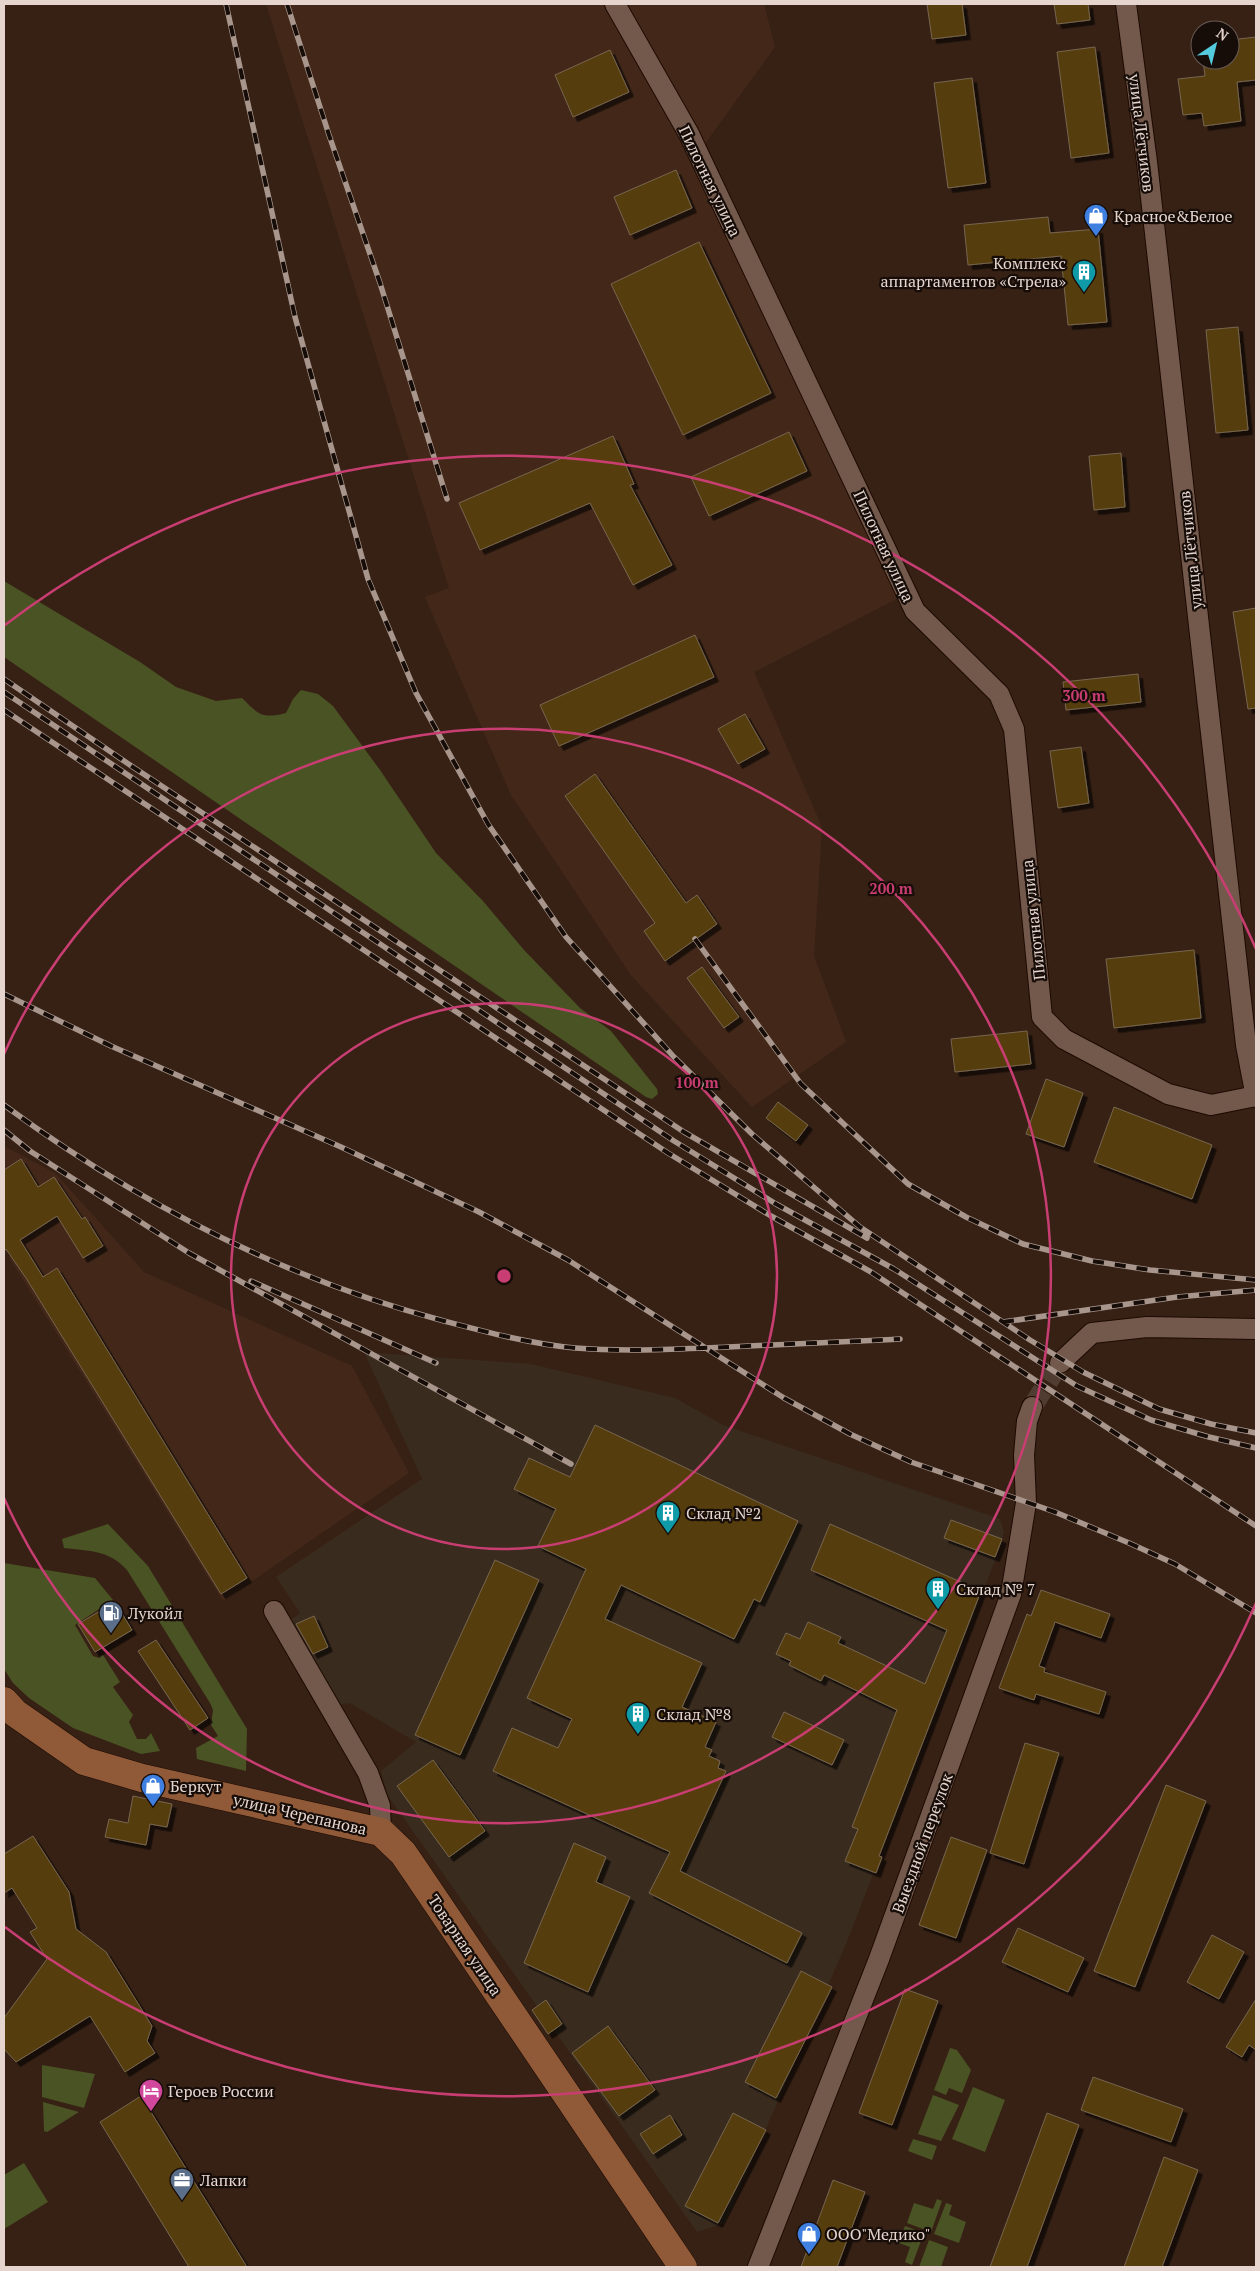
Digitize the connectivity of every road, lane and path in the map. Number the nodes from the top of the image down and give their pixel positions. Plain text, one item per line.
1 (615, 4) edge
2 (1126, 4) edge
3 (1256, 1096) edge
4 (1256, 1329) edge
5 (1060, 1363) tunnel mouth
6 (1032, 1407) tunnel mouth
7 (274, 1611) dead end
8 (4, 1702) edge
9 (381, 1832) junction
10 (683, 2267) edge
11 (758, 2267) edge

1 - 3 street, Пилотная улица
2 - 3 street, улица Лётчиков
4 - 5 street
6 - 11 street, Выездной переулок
7 - 9 street
8 - 9 main road, улица Черепанова
9 - 10 main road, Товарная улица

